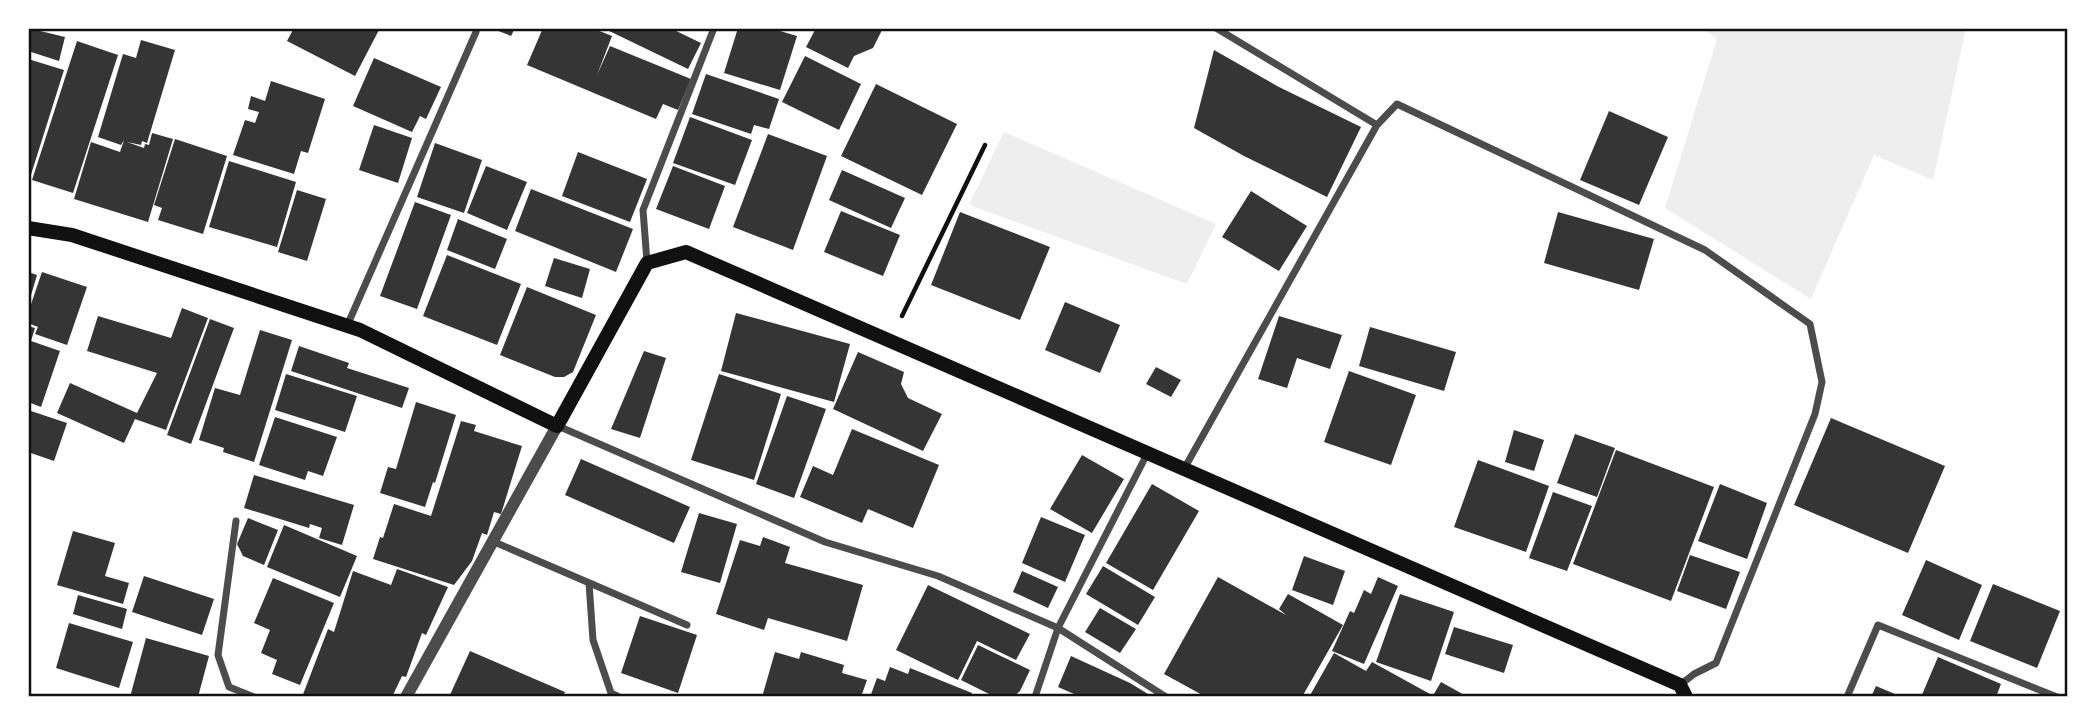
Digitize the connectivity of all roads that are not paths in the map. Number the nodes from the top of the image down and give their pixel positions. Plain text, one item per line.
1 (714, 28) edge
2 (1216, 28) edge
3 (476, 32) dead end
4 (1377, 125) junction
5 (28, 228) edge
6 (647, 263) junction
7 (347, 326) junction
8 (557, 426) junction
9 (1147, 454) junction
10 (1184, 469) junction
11 (236, 521) dead end
12 (491, 541) junction
13 (589, 583) junction
14 (687, 625) dead end
15 (1058, 628) junction
16 (1683, 691) edge
17 (254, 697) edge
18 (406, 697) edge
19 (619, 697) edge
20 (1035, 697) edge
21 (1166, 697) edge
22 (1847, 697) edge
23 (2057, 697) edge

1 - 6 street
2 - 4 street
3 - 7 street
4 - 10 street
4 - 16 street
5 - 7 main road
6 - 8 main road
6 - 9 main road
7 - 8 main road
8 - 12 street
8 - 15 street
9 - 10 main road
9 - 15 street
10 - 16 main road
11 - 17 street
12 - 13 street
12 - 18 street
13 - 14 street
13 - 19 street
15 - 20 street
15 - 21 street
22 - 23 street

